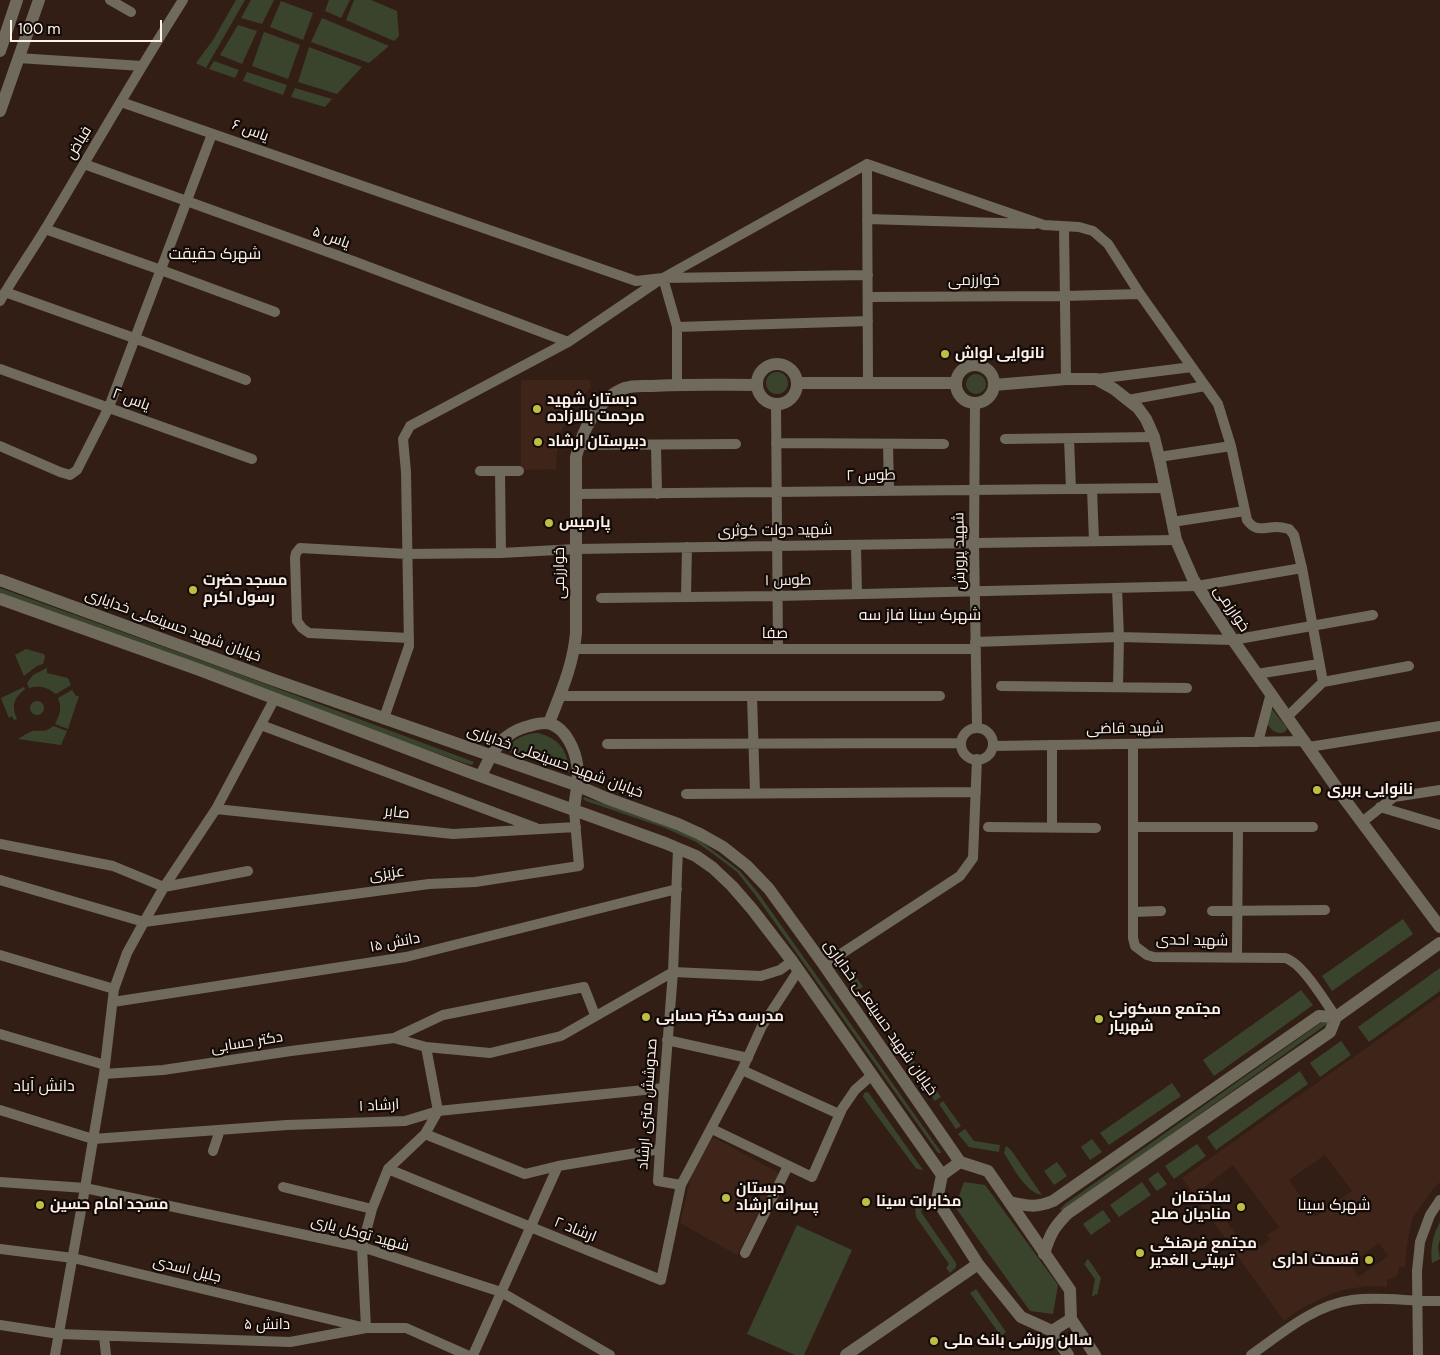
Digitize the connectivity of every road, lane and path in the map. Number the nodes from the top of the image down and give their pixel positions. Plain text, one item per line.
1 (17, 0) edge
2 (39, 0) edge
3 (110, 0) edge
4 (183, 0) edge
5 (131, 12) dead end
6 (0, 51) edge
7 (0, 56) edge
8 (18, 58) junction
9 (142, 66) junction
10 (121, 102) junction
11 (0, 111) edge
12 (212, 134) junction
13 (84, 164) junction
14 (867, 164) junction
15 (187, 202) junction
16 (868, 219) junction
17 (1044, 225) junction
18 (1064, 227) junction
19 (45, 229) junction
20 (161, 270) junction
21 (868, 275) junction
22 (663, 278) junction
23 (1140, 294) junction
24 (2, 296) edge
25 (1064, 296) junction
26 (868, 297) junction
27 (275, 312) dead end
28 (868, 321) junction
29 (677, 327) junction
30 (134, 338) junction
31 (568, 342) junction
32 (1192, 367) junction
33 (0, 369) edge
34 (1066, 379) junction
35 (1096, 379) junction
36 (246, 380) dead end
37 (797, 383) junction
38 (868, 383) junction
39 (955, 383) junction
40 (994, 384) junction
41 (677, 385) junction
42 (756, 385) junction
43 (1206, 386) junction
44 (1128, 400) junction
45 (776, 404) junction
46 (975, 404) junction
47 (109, 408) junction
48 (1154, 437) junction
49 (1069, 439) junction
50 (1006, 440) dead end
51 (736, 444) dead end
52 (776, 444) junction
53 (888, 444) junction
54 (944, 444) dead end
55 (578, 445) junction
56 (656, 445) junction
57 (0, 446) edge
58 (1230, 446) junction
59 (1159, 457) junction
60 (252, 459) dead end
61 (480, 471) dead end
62 (500, 471) junction
63 (519, 471) dead end
64 (1166, 488) junction
65 (1072, 489) junction
66 (1092, 489) junction
67 (974, 490) junction
68 (889, 491) junction
69 (777, 492) junction
70 (576, 494) junction
71 (657, 494) junction
72 (1245, 511) junction
73 (1172, 522) junction
74 (1176, 540) junction
75 (1094, 541) junction
76 (974, 543) junction
77 (856, 545) junction
78 (777, 546) junction
79 (687, 547) junction
80 (576, 549) junction
81 (501, 553) junction
82 (407, 554) junction
83 (1302, 568) junction
84 (0, 580) edge
85 (1197, 586) junction
86 (1117, 588) junction
87 (975, 591) junction
88 (857, 594) junction
89 (777, 596) junction
90 (686, 597) junction
91 (601, 598) dead end
92 (0, 599) edge
93 (1373, 615) dead end
94 (1312, 625) junction
95 (1119, 637) junction
96 (409, 638) junction
97 (1233, 640) junction
98 (976, 646) junction
99 (574, 649) junction
100 (778, 649) junction
101 (1319, 664) junction
102 (1409, 666) dead end
103 (1257, 674) junction
104 (1323, 682) junction
105 (1001, 686) dead end
106 (1118, 687) junction
107 (1187, 688) dead end
108 (1270, 693) junction
109 (560, 695) junction
110 (752, 696) junction
111 (940, 696) dead end
112 (275, 698) junction
113 (1287, 717) junction
114 (384, 718) junction
115 (549, 723) junction
116 (261, 725) junction
117 (1440, 726) edge
118 (977, 728) junction
119 (1258, 742) junction
120 (607, 744) dead end
121 (753, 744) junction
122 (961, 744) junction
123 (1133, 744) junction
124 (1307, 744) junction
125 (1052, 745) junction
126 (992, 746) junction
127 (491, 756) junction
128 (977, 760) junction
129 (480, 776) junction
130 (576, 785) junction
131 (1440, 790) edge
132 (976, 792) junction
133 (686, 794) dead end
134 (755, 794) junction
135 (1380, 808) junction
136 (216, 810) junction
137 (574, 810) junction
138 (1362, 822) junction
139 (1440, 825) edge
140 (988, 826) dead end
141 (576, 827) junction
142 (1133, 827) junction
143 (1238, 827) junction
144 (1313, 827) dead end
145 (1052, 828) junction
146 (1096, 828) dead end
147 (538, 829) junction
148 (0, 844) edge
149 (678, 849) junction
150 (248, 871) dead end
151 (0, 880) edge
152 (164, 887) junction
153 (677, 889) junction
154 (1325, 910) dead end
155 (1212, 911) dead end
156 (1237, 911) junction
157 (1133, 912) junction
158 (1161, 912) dead end
159 (144, 922) junction
160 (1440, 927) edge
161 (1440, 942) edge
162 (0, 955) edge
163 (1237, 956) junction
164 (824, 964) junction
165 (795, 966) junction
166 (674, 972) junction
167 (114, 989) junction
168 (112, 1002) junction
169 (595, 1015) junction
170 (1336, 1017) junction
171 (0, 1034) edge
172 (394, 1038) junction
173 (667, 1040) junction
174 (426, 1047) junction
175 (748, 1058) junction
176 (104, 1070) junction
177 (742, 1070) junction
178 (872, 1075) junction
179 (664, 1088) junction
180 (0, 1110) edge
181 (438, 1111) junction
182 (840, 1114) junction
183 (712, 1129) junction
184 (220, 1130) junction
185 (425, 1134) junction
186 (94, 1139) junction
187 (660, 1148) junction
188 (213, 1151) dead end
189 (960, 1162) junction
190 (558, 1166) junction
191 (788, 1166) junction
192 (388, 1169) junction
193 (942, 1175) junction
194 (0, 1182) edge
195 (681, 1185) junction
196 (283, 1187) dead end
197 (85, 1188) junction
198 (1440, 1200) edge
199 (1010, 1202) junction
200 (372, 1209) junction
201 (530, 1227) junction
202 (362, 1247) junction
203 (0, 1249) edge
204 (745, 1253) dead end
205 (1044, 1254) junction
206 (73, 1258) junction
207 (978, 1264) junction
208 (501, 1292) junction
209 (1440, 1301) edge
210 (1418, 1302) junction
211 (1071, 1318) junction
212 (0, 1325) edge
213 (366, 1328) junction
214 (1052, 1331) junction
215 (59, 1334) junction
216 (104, 1336) junction
217 (54, 1355) edge
218 (106, 1355) edge
219 (467, 1355) edge
220 (473, 1355) edge
221 (610, 1355) edge
222 (846, 1355) edge
223 (1068, 1355) edge
224 (1095, 1355) edge
225 (1251, 1355) edge
226 (1418, 1355) edge

1 - 6 street
2 - 8 street
3 - 5 street
4 - 9 street, فیاض
7 - 8 street
8 - 9 street
8 - 11 street
9 - 10 street, فیاض
10 - 12 street, یاس ۶
10 - 13 street, فیاض
12 - 15 street
12 - 22 street, یاس ۶
13 - 15 street, یاس ۵
13 - 19 street, فیاض
14 - 16 street
14 - 17 street
14 - 22 street
15 - 20 street
15 - 31 street, یاس ۵
16 - 17 street
16 - 21 street
17 - 18 street
18 - 23 street
18 - 25 street
19 - 20 street
19 - 24 street, فیاض
20 - 27 street
20 - 30 street
21 - 22 street, یاس ۶
21 - 26 street
22 - 29 street
22 - 31 street
23 - 25 street, خوارزمی
23 - 32 street
24 - 30 street
25 - 26 street, خوارزمی
25 - 34 street
26 - 28 street
28 - 29 street
28 - 38 street
29 - 41 street
30 - 36 street
30 - 47 street
31 - 82 street
32 - 35 street
32 - 43 street
33 - 47 street, یاس ۲
34 - 35 street
34 - 40 street
35 - 44 street, خوارزمی
37 - 38 street
37 - 42 street
37 - 45 street
38 - 39 street
39 - 40 street
39 - 46 street
40 - 46 street
41 - 42 street, خوارزمی
41 - 55 street, خوارزمی
42 - 45 street
43 - 44 street
43 - 58 street
44 - 48 street, خوارزمی
45 - 52 street
46 - 67 street, شهید پرورش
47 - 57 street
47 - 60 street, یاس ۲
48 - 49 street
48 - 59 street, خوارزمی
49 - 50 street
49 - 65 street
51 - 56 street
52 - 53 street
52 - 69 street
53 - 54 street
53 - 68 street
55 - 56 street
55 - 70 street, خوارزمی
56 - 71 street
58 - 59 street
58 - 72 street
59 - 64 street, خوارزمی
61 - 62 street
62 - 63 street
62 - 81 street
64 - 66 street, طوس ۲
64 - 73 street, خوارزمی
65 - 66 street, طوس ۲
65 - 67 street, طوس ۲
66 - 75 street
67 - 68 street, طوس ۲
67 - 76 street, شهید پرورش
68 - 69 street, طوس ۲
69 - 71 street, طوس ۲
69 - 78 street
70 - 71 street, طوس ۲
70 - 80 street, خوارزمی
72 - 73 street
72 - 83 street
73 - 74 street, خوارزمی
74 - 75 street, شهید دولت کوثری
74 - 85 street, خوارزمی
75 - 76 street, شهید دولت کوثری
76 - 77 street, شهید دولت کوثری
76 - 87 street, شهید پرورش
77 - 78 street, شهید دولت کوثری
77 - 88 street
78 - 79 street, شهید دولت کوثری
78 - 89 street
79 - 80 street, شهید دولت کوثری
79 - 90 street
80 - 81 street, شهید دولت کوثری
80 - 99 street, خوارزمی
81 - 82 street, شهید دولت کوثری
82 - 96 street
82 - 96 street, شهید دولت کوثری
83 - 85 street, طوس ۱
83 - 94 street
84 - 114 street, خیابان شهید حسینعلی خدایاری
85 - 86 street, طوس ۱
85 - 97 street, خوارزمی
86 - 87 street, طوس ۱
86 - 95 street
87 - 88 street, طوس ۱
87 - 98 street, شهید پرورش
88 - 89 street, طوس ۱
89 - 90 street, طوس ۱
89 - 100 street
90 - 91 street, طوس ۱
92 - 112 street
93 - 94 street, صفا
94 - 97 street, صفا
94 - 101 street
95 - 97 street, صفا
95 - 98 street, صفا
95 - 106 street
96 - 114 street
97 - 103 street, خوارزمی
98 - 100 street, صفا
98 - 118 street, شهید پرورش
99 - 100 street, صفا
99 - 109 street, خوارزمی
101 - 103 street
101 - 104 street
102 - 104 street
103 - 108 street, خوارزمی
104 - 113 street
105 - 106 street
106 - 107 street
108 - 113 street, خوارزمی
108 - 119 street
109 - 110 street
109 - 115 street, خوارزمی
110 - 111 street
110 - 121 street
112 - 116 street
112 - 129 street
113 - 124 street, خوارزمی
114 - 127 street, خیابان شهید حسینعلی خدایاری
115 - 127 street
115 - 130 street
116 - 136 street
116 - 147 street
117 - 124 street, شهید قاضی
118 - 122 street
118 - 126 street
119 - 123 street, شهید قاضی
119 - 124 street, شهید قاضی
120 - 121 street
121 - 122 street
121 - 134 street
122 - 128 street
123 - 125 street, شهید قاضی
123 - 142 street, شهید احدی
124 - 138 street, خوارزمی
125 - 126 street, شهید قاضی
125 - 145 street
126 - 128 street
127 - 129 street
127 - 130 street, خیابان شهید حسینعلی خدایاری
128 - 132 street
129 - 137 street
130 - 137 street
130 - 164 street, خیابان شهید حسینعلی خدایاری
131 - 135 street
132 - 134 street
132 - 164 street
133 - 134 street
135 - 138 street
135 - 139 street
136 - 147 street, صابر
136 - 152 street
137 - 141 street, عزیزی
137 - 149 street
138 - 160 street, خوارزمی
140 - 145 street
141 - 147 street, صابر
141 - 159 street, عزیزی
142 - 143 street
142 - 157 street, شهید احدی
143 - 144 street
143 - 156 street
145 - 146 street
148 - 152 street
149 - 153 street, صدوشش متری ارشاد
149 - 165 street
150 - 152 street
151 - 159 street
152 - 159 street
153 - 166 street, صدوشش متری ارشاد
153 - 168 street, دانش ۱۵
154 - 156 street
155 - 156 street
156 - 163 street
157 - 158 street
157 - 163 street, شهید احدی
159 - 167 street
161 - 170 street
162 - 167 street
163 - 170 street, شهید احدی
164 - 189 street, خیابان شهید حسینعلی خدایاری
165 - 166 street
165 - 175 street
165 - 178 street
166 - 169 street, دکتر حسابی
166 - 173 street, صدوشش متری ارشاد
167 - 168 street
168 - 176 street
169 - 172 street, دکتر حسابی
169 - 174 street, دکتر حسابی
170 - 199 street
170 - 205 street
171 - 176 street
172 - 174 street, دکتر حسابی
172 - 176 street, دکتر حسابی
173 - 175 street
173 - 179 street, صدوشش متری ارشاد
174 - 181 street
175 - 177 street
176 - 186 street
177 - 182 street
177 - 183 street
178 - 182 street
178 - 193 street
179 - 181 street, ارشاد ۱
179 - 187 street, صدوشش متری ارشاد
180 - 186 street
181 - 184 street, ارشاد ۱
181 - 185 street
182 - 191 street
183 - 191 street
183 - 195 street
184 - 186 street, ارشاد ۱
184 - 188 street
185 - 190 street
185 - 192 street
186 - 197 street
187 - 190 street
187 - 195 street, صدوشش متری ارشاد
189 - 193 street
189 - 199 street
190 - 201 street
191 - 204 street
192 - 200 street
192 - 201 street, ارشاد ۲
193 - 207 street
194 - 197 street, شهید توکل یاری
195 - 201 street, ارشاد ۲
196 - 200 street
197 - 202 street, شهید توکل یاری
197 - 206 street
198 - 210 street
199 - 205 street
200 - 202 street
201 - 208 street
202 - 208 street, شهید توکل یاری
202 - 213 street
203 - 206 street, جلیل اسدی
205 - 211 street
206 - 213 street, جلیل اسدی
206 - 215 street
207 - 214 street
207 - 222 street
208 - 220 street
208 - 221 street, شهید توکل یاری
209 - 210 street
210 - 225 street
210 - 226 street
211 - 214 street
211 - 224 street
212 - 215 street, دانش ۵
213 - 216 street, دانش ۵
213 - 219 street, دانش ۵
214 - 223 street
215 - 216 street, دانش ۵
215 - 217 street
216 - 218 street

